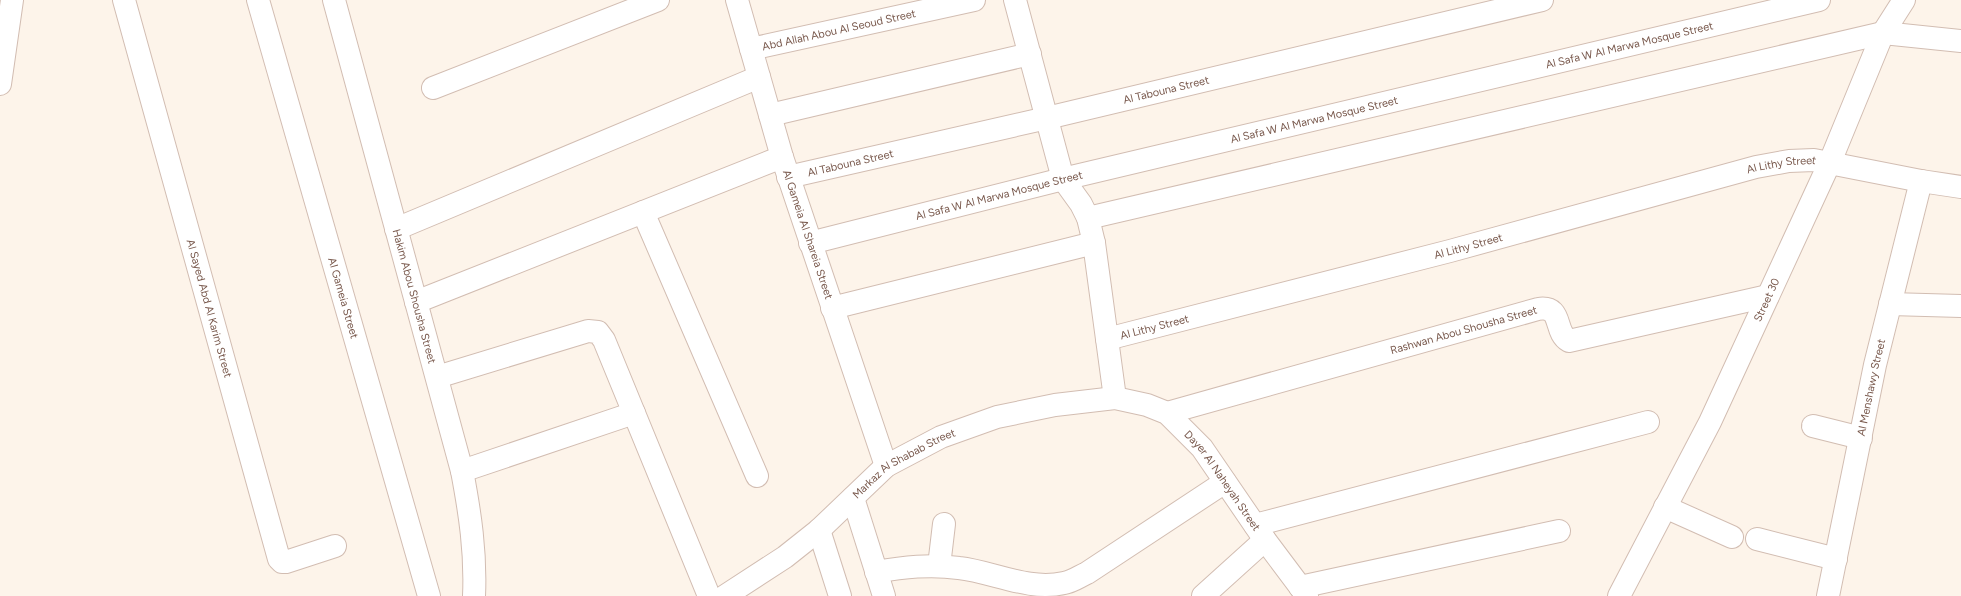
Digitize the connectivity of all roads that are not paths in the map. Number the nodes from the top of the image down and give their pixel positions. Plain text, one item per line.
1 (12, 0) edge
2 (124, 0) edge
3 (258, 0) edge
4 (658, 0) edge
5 (737, 0) edge
6 (974, 0) edge
7 (1015, 0) edge
8 (1542, 0) edge
9 (1819, 0) edge
10 (1904, 0) edge
11 (341, 2) edge
12 (1884, 33) junction
13 (1961, 41) edge
14 (751, 49) junction
15 (1030, 54) junction
16 (759, 77) junction
17 (0, 84) edge
18 (433, 88) dead end
19 (770, 115) junction
20 (1047, 118) junction
21 (1830, 162) junction
22 (785, 167) junction
23 (1063, 179) junction
24 (1921, 181) junction
25 (1961, 186) edge
26 (643, 212) junction
27 (1088, 218) junction
28 (396, 229) junction
29 (810, 243) junction
30 (1094, 243) junction
31 (1768, 296) junction
32 (416, 302) junction
33 (1890, 304) junction
34 (1961, 306) edge
35 (832, 308) junction
36 (1107, 339) junction
37 (436, 377) junction
38 (1115, 398) junction
39 (634, 413) junction
40 (1167, 413) junction
41 (1648, 422) dead end
42 (1814, 426) dead end
43 (1861, 438) junction
44 (886, 466) junction
45 (462, 471) junction
46 (757, 476) dead end
47 (1225, 482) junction
48 (853, 498) junction
49 (1666, 507) junction
50 (944, 524) dead end
51 (819, 530) junction
52 (1559, 531) dead end
53 (1260, 533) junction
54 (1732, 537) dead end
55 (1757, 539) dead end
56 (335, 546) dead end
57 (1836, 559) junction
58 (939, 566) junction
59 (876, 572) junction
60 (1087, 573) junction
61 (1303, 592) edge
62 (428, 596) edge
63 (474, 596) edge
64 (709, 596) edge
65 (725, 596) edge
66 (840, 596) edge
67 (884, 596) edge
68 (1075, 596) edge
69 (1203, 596) edge
70 (1619, 596) edge
71 (1828, 596) edge

1 - 17 street
2 - 56 street, Al Sayed Abd Al Karim Street
3 - 62 street, Al Gameia Street
4 - 18 street
5 - 14 street, Al Gameia Al Shareia Street
6 - 14 street, Abd Allah Abou Al Seoud Street
7 - 15 street
8 - 20 street, Al Tabouna Street
9 - 23 street, Al Safa W Al Marwa Mosque Street
10 - 12 street, Street 30
11 - 28 street, Hakim Abou Shousha Street
12 - 13 street
12 - 21 street, Street 30
12 - 27 street
14 - 16 street, Al Gameia Al Shareia Street
15 - 19 street
15 - 20 street
16 - 19 street, Al Gameia Al Shareia Street
16 - 28 street
19 - 22 street, Al Gameia Al Shareia Street
20 - 22 street, Al Tabouna Street
20 - 23 street
21 - 24 street, Al Lithy Street
21 - 31 street, Street 30
21 - 36 street, Al Lithy Street
22 - 26 street, Al Tabouna Street
22 - 29 street, Al Gameia Al Shareia Street
23 - 27 street
23 - 29 street, Al Safa W Al Marwa Mosque Street
24 - 25 street, Al Lithy Street
24 - 33 street, Al Menshawy Street
26 - 32 street, Al Tabouna Street
26 - 46 street
27 - 30 street
28 - 32 street, Hakim Abou Shousha Street
29 - 35 street, Al Gameia Al Shareia Street
30 - 35 street
30 - 36 street
31 - 40 street, Rashwan Abou Shousha Street
31 - 49 street, Street 30
32 - 37 street, Hakim Abou Shousha Street
33 - 34 street
33 - 43 street, Al Menshawy Street
35 - 44 street, Al Gameia Al Shareia Street
36 - 38 street
37 - 39 street
37 - 45 street, Hakim Abou Shousha Street
38 - 40 street, Dayer Al Naheyah Street
38 - 44 street, Markaz Al Shabab Street
39 - 45 street
39 - 64 street
40 - 47 street, Dayer Al Naheyah Street
41 - 53 street
42 - 43 street
43 - 57 street, Al Menshawy Street
44 - 48 street, Markaz Al Shabab Street
45 - 63 street, Hakim Abou Shousha Street
47 - 53 street, Dayer Al Naheyah Street
47 - 60 street
48 - 51 street, Markaz Al Shabab Street
48 - 59 street
49 - 54 street
49 - 70 street, Street 30
50 - 58 street
51 - 65 street, Markaz Al Shabab Street
51 - 66 street
52 - 61 street
53 - 61 street, Dayer Al Naheyah Street
53 - 69 street
55 - 57 street
57 - 71 street, Al Menshawy Street
58 - 59 street
58 - 60 street
59 - 67 street
60 - 68 street

